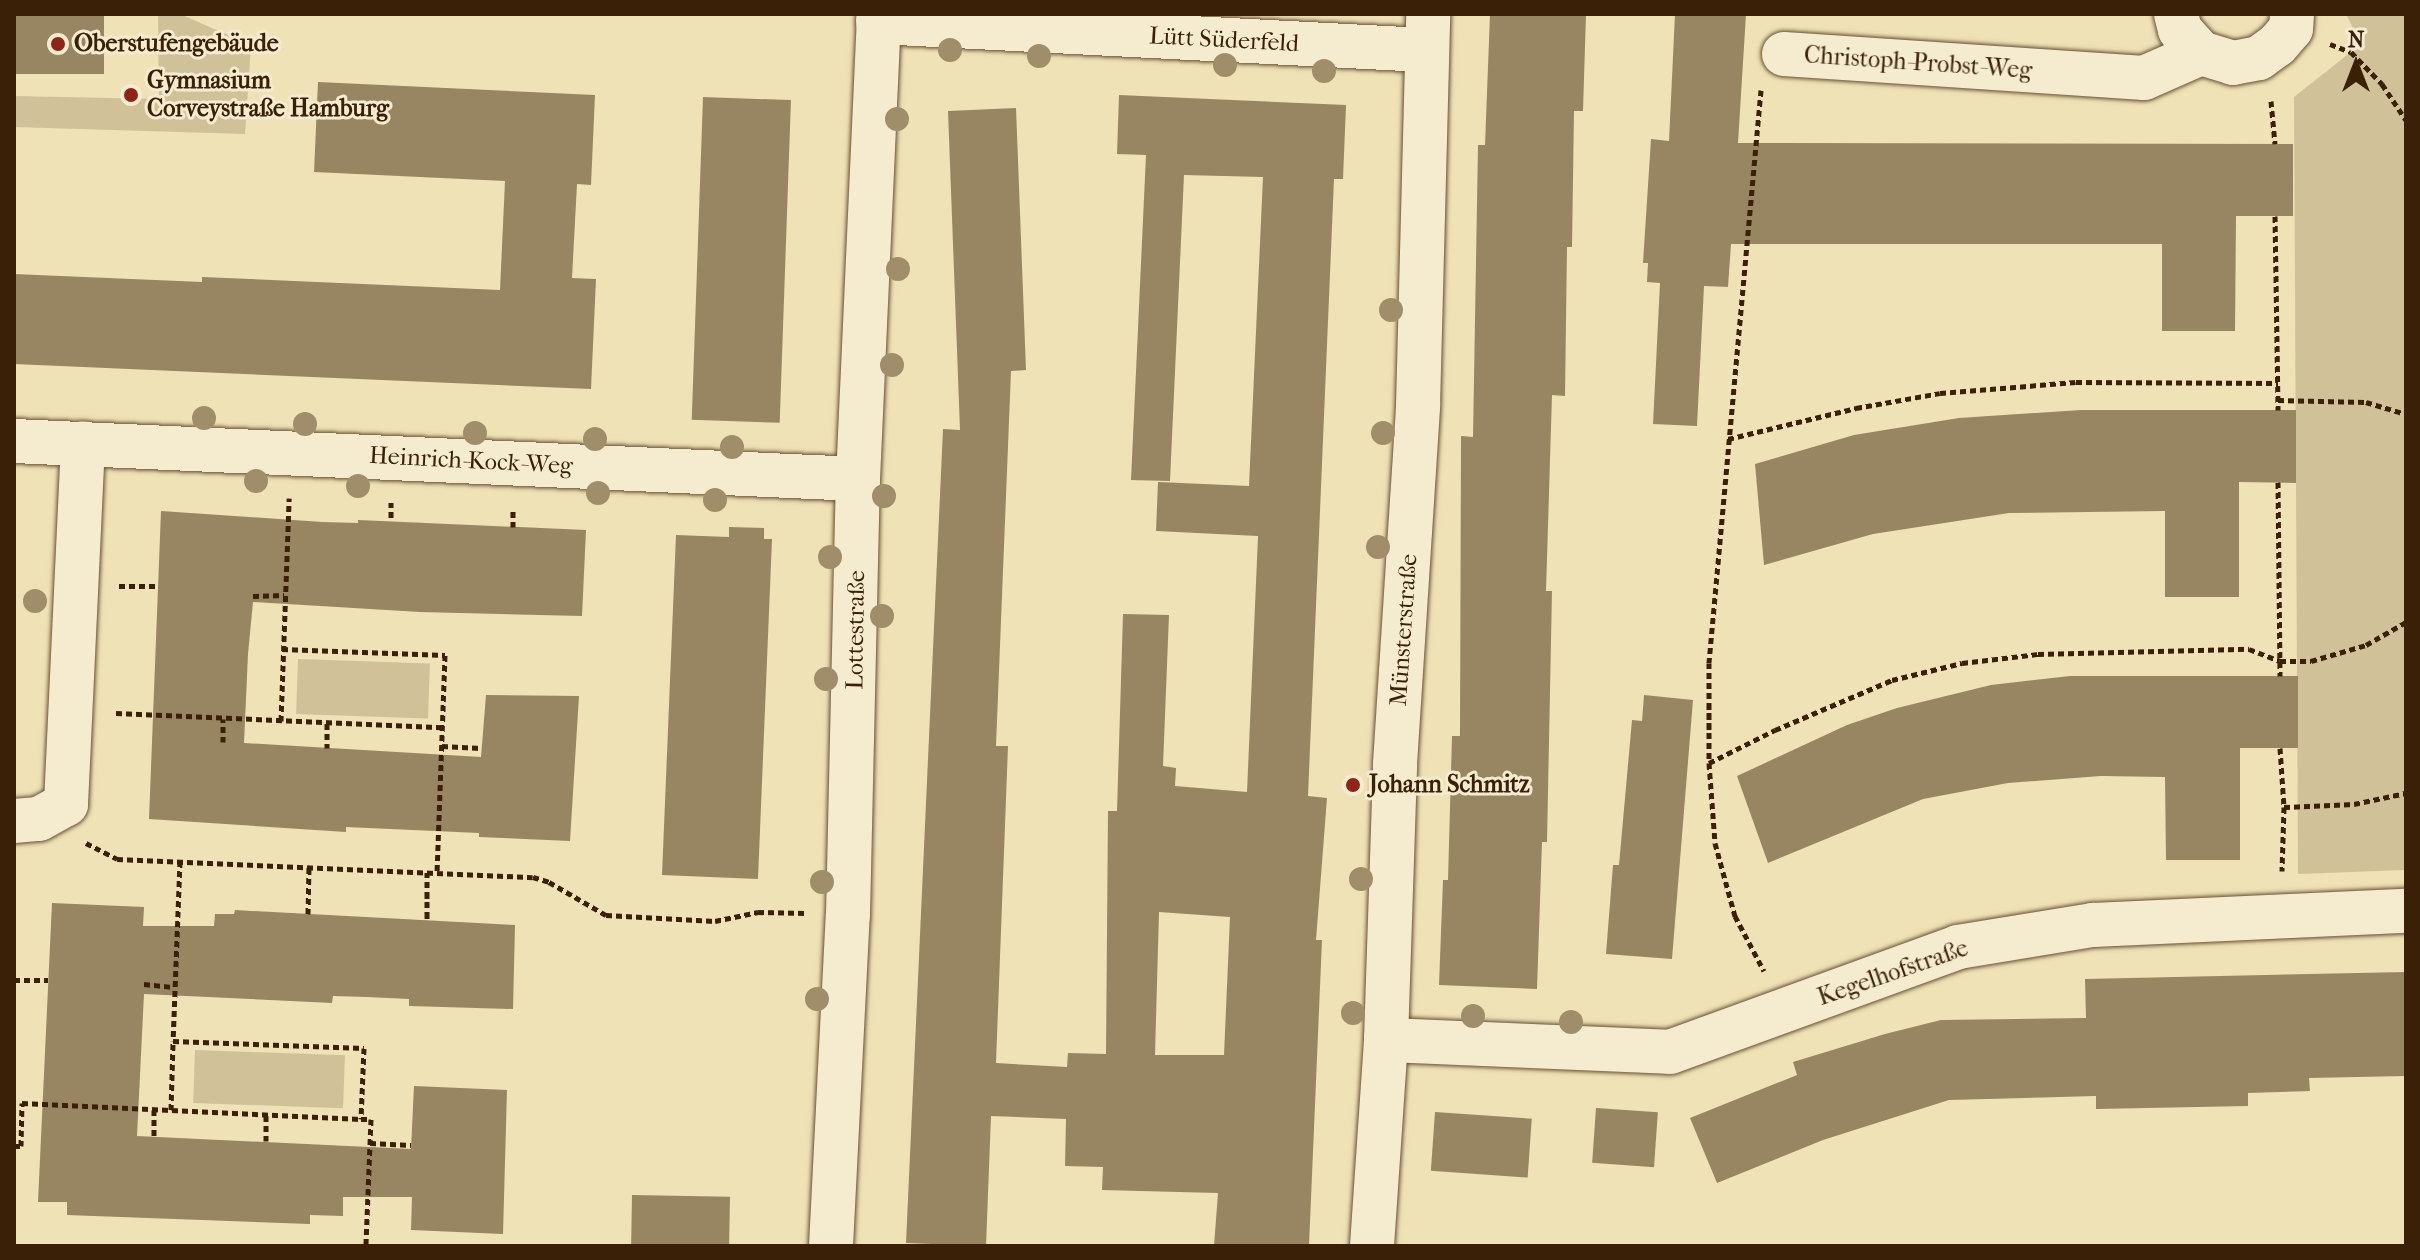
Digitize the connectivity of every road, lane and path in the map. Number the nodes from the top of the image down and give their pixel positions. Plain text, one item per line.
1 (2176, 14) edge
2 (878, 18) edge
3 (2291, 22) edge
4 (1427, 32) edge
5 (2201, 53) junction
6 (1784, 54) joint
7 (2274, 114) dead end
8 (2406, 120) edge
9 (2275, 144) dead end
10 (2275, 216) dead end
11 (2278, 383) junction
12 (2278, 400) junction
13 (2278, 410) dead end
14 (2406, 414) edge
15 (1728, 439) junction
16 (14, 441) edge
17 (83, 443) junction
18 (291, 452) junction
19 (858, 479) junction
20 (2278, 482) dead end
21 (284, 595) junction
22 (253, 596) dead end
23 (2406, 622) edge
24 (282, 649) junction
25 (2280, 661) junction
26 (2280, 676) dead end
27 (70, 711) junction
28 (223, 719) junction
29 (281, 721) junction
30 (327, 723) junction
31 (442, 727) junction
32 (223, 742) dead end
33 (442, 746) junction
34 (327, 748) dead end
35 (481, 748) dead end
36 (2280, 748) dead end
37 (1709, 763) junction
38 (2406, 793) edge
39 (2284, 807) junction
40 (27, 820) edge
41 (180, 861) junction
42 (309, 867) junction
43 (427, 872) junction
44 (437, 872) junction
45 (2406, 911) edge
46 (308, 914) dead end
47 (848, 915) junction
48 (2281, 917) junction
49 (427, 919) dead end
50 (14, 980) edge
51 (48, 980) dead end
52 (144, 984) dead end
53 (174, 987) junction
54 (1785, 1011) junction
55 (1386, 1040) junction
56 (173, 1041) junction
57 (154, 1110) junction
58 (171, 1110) junction
59 (266, 1115) junction
60 (361, 1119) junction
61 (154, 1136) dead end
62 (266, 1141) dead end
63 (370, 1143) junction
64 (411, 1145) dead end
65 (14, 1146) edge
66 (366, 1246) edge
67 (831, 1246) edge
68 (1372, 1246) edge

1 - 5 street
2 - 4 street, Lütt Süderfeld
2 - 19 street, Lottestraße
3 - 5 street
3 - 8 path
4 - 55 street, Münsterstraße
5 - 6 street, Christoph-Probst-Weg
6 - 15 path, Christoph-Probst-Weg
7 - 9 path
10 - 11 path
11 - 12 path
11 - 15 path
12 - 13 path
12 - 14 path
15 - 37 path, Christoph-Probst-Weg
16 - 17 street, Heinrich-Kock-Weg
17 - 18 street, Heinrich-Kock-Weg
17 - 27 street
18 - 19 street, Heinrich-Kock-Weg
18 - 21 path
19 - 47 street, Lottestraße
20 - 25 path
21 - 22 path
21 - 24 path
23 - 25 path
24 - 29 path
24 - 31 path
25 - 26 path
25 - 37 path
27 - 28 path
27 - 40 street
28 - 29 path
28 - 32 path
29 - 30 path
30 - 31 path
30 - 34 path
31 - 33 path
33 - 35 path
33 - 44 path
36 - 39 path
37 - 54 path, Christoph-Probst-Weg
38 - 39 path
39 - 48 path
40 - 41 path
41 - 42 path
41 - 53 path
42 - 43 path
42 - 46 path
43 - 44 path
43 - 49 path
44 - 47 path
45 - 48 street, Kegelhofstraße
47 - 67 street, Lottestraße
48 - 54 street, Kegelhofstraße
50 - 51 path
52 - 53 path
53 - 56 path
54 - 55 street, Kegelhofstraße
55 - 68 street, Münsterstraße
56 - 58 path
56 - 60 path
57 - 58 path
57 - 61 path
57 - 65 path
58 - 59 path
59 - 60 path
59 - 62 path
60 - 63 path
63 - 64 path
63 - 66 path

